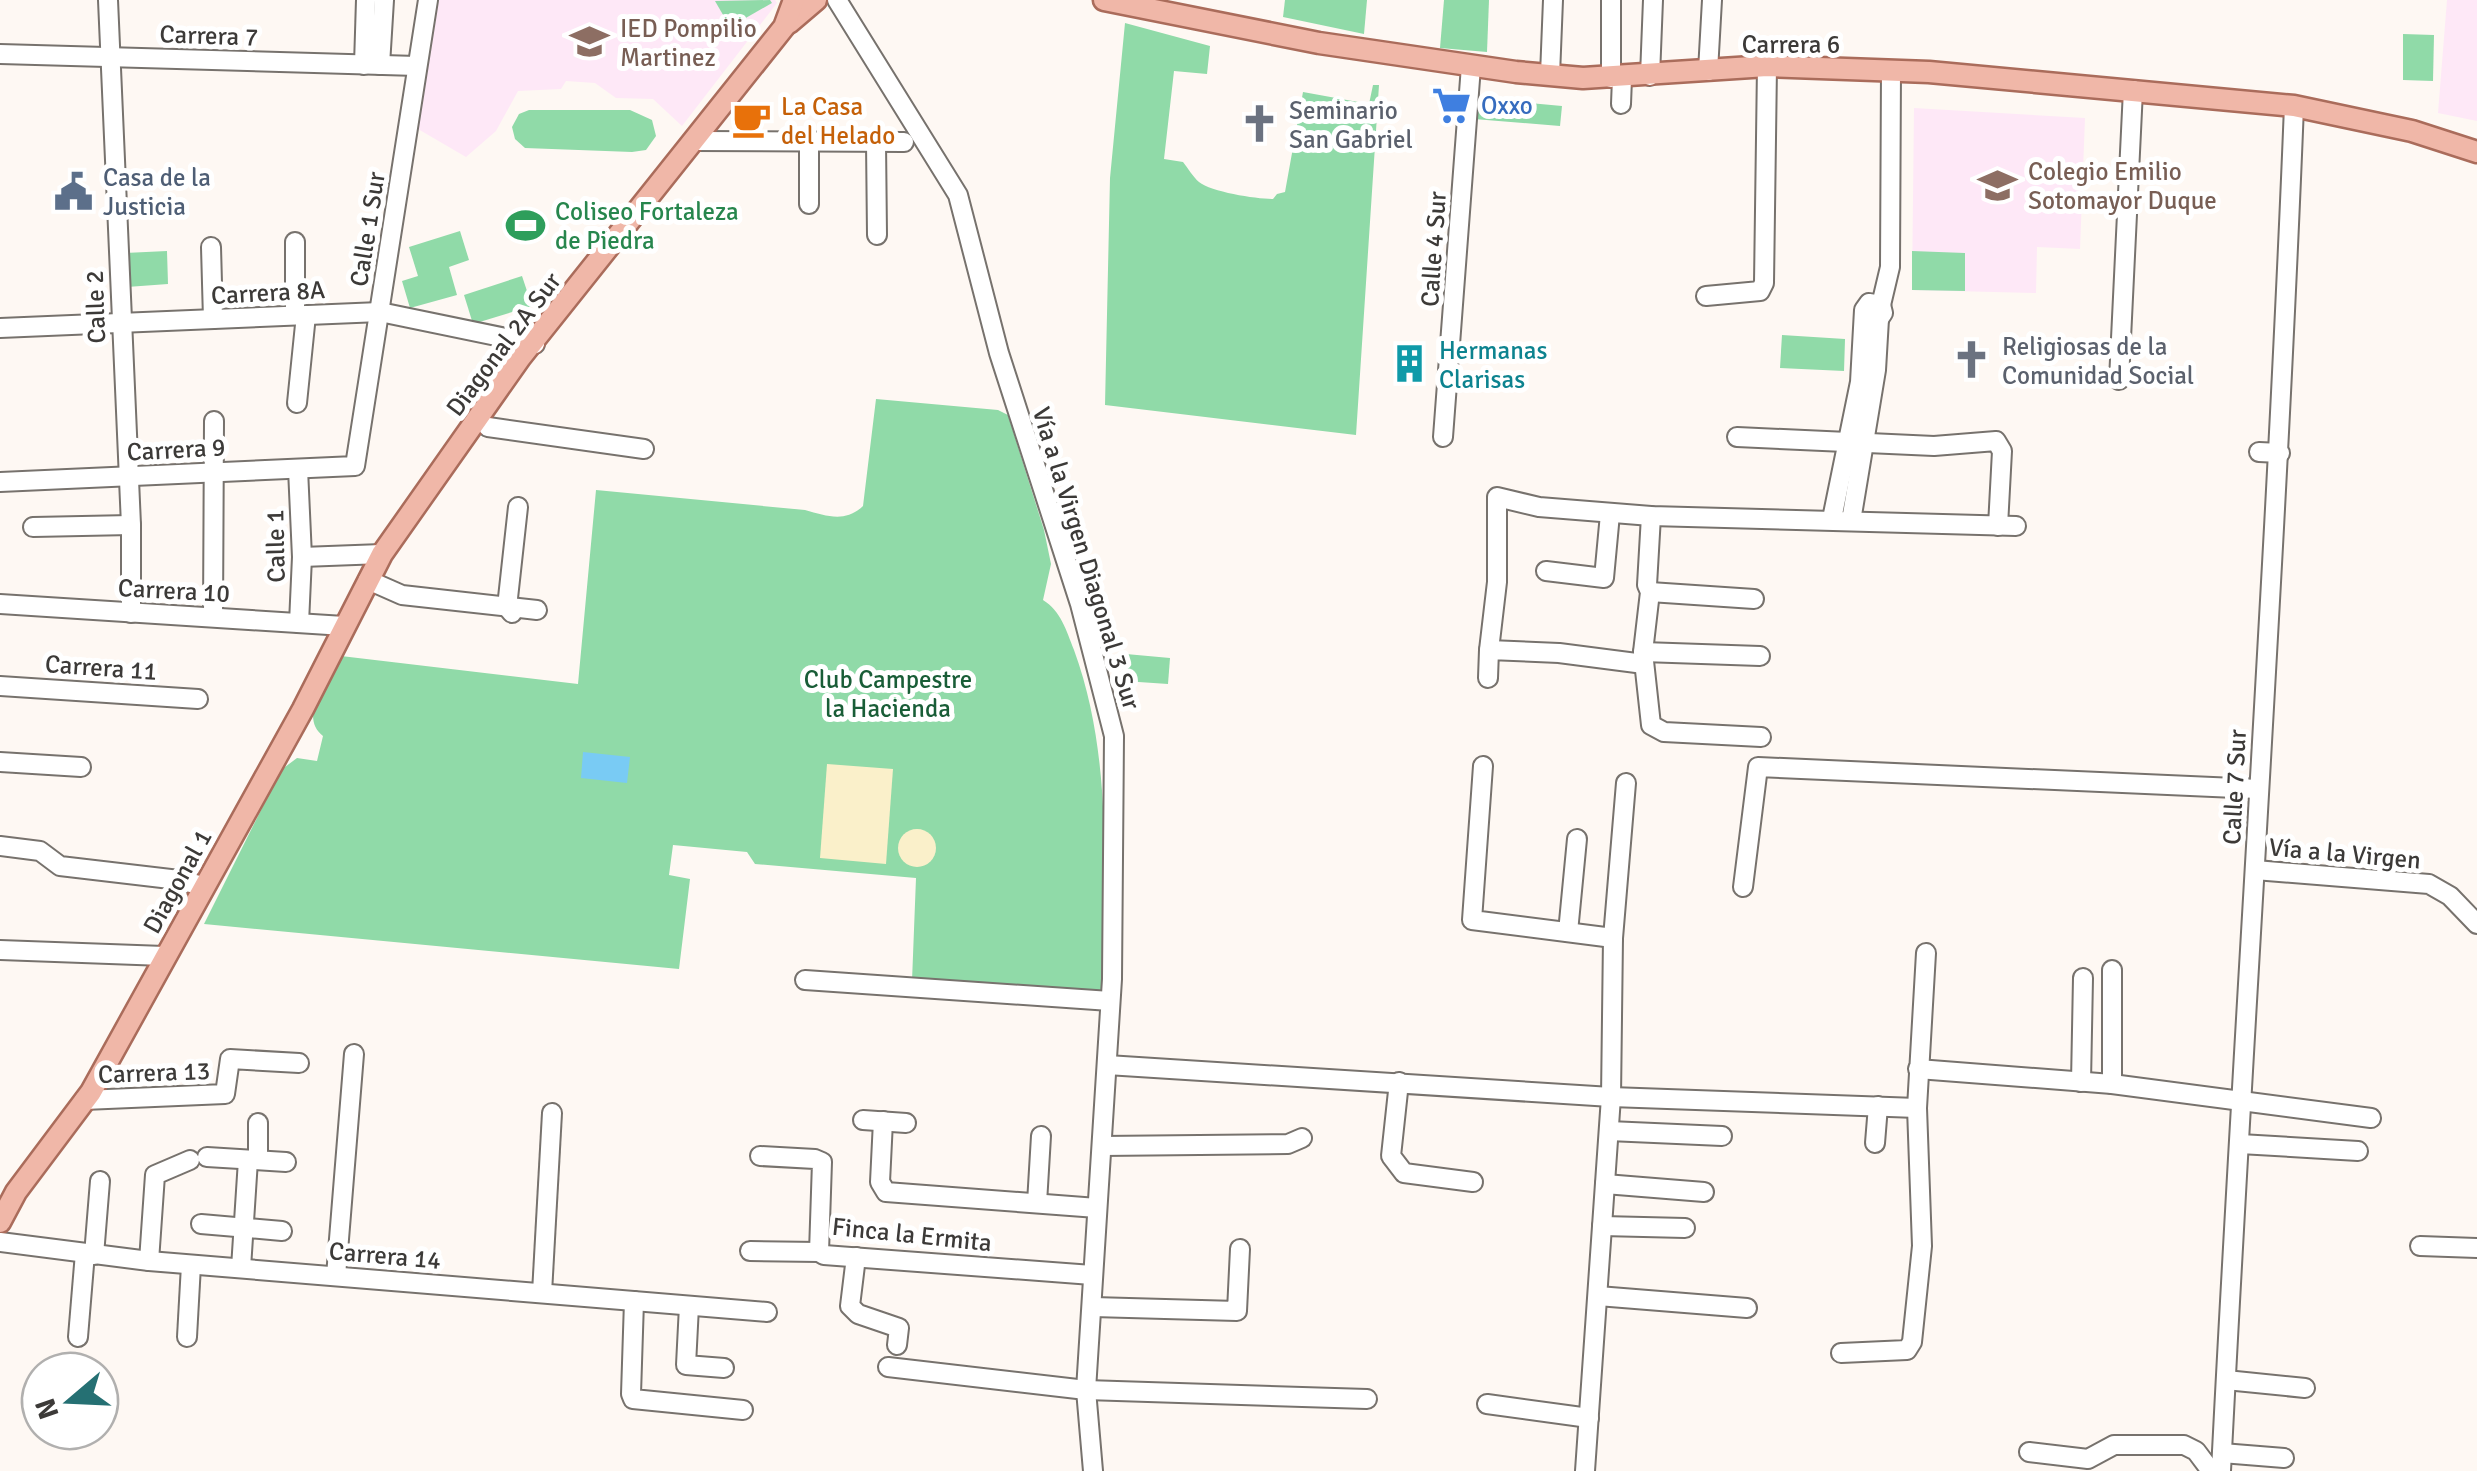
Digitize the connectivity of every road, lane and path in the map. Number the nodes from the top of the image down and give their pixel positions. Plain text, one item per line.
1 (108, 0) edge
2 (366, 0) edge
3 (384, 0) edge
4 (428, 0) edge
5 (794, 0) edge
6 (816, 0) edge
7 (837, 0) edge
8 (1104, 0) edge
9 (1553, 0) edge
10 (1611, 0) edge
11 (1653, 0) edge
12 (1712, 0) edge
13 (784, 27) junction
14 (0, 54) edge
15 (111, 57) junction
16 (372, 65) junction
17 (417, 66) junction
18 (1471, 66) junction
19 (1767, 66) junction
20 (1891, 70) junction
21 (1708, 71) junction
22 (1550, 75) junction
23 (1650, 76) junction
24 (1617, 78) junction
25 (2133, 90) junction
26 (1621, 104) dead end
27 (2294, 106) junction
28 (694, 141) junction
29 (808, 141) junction
30 (876, 142) junction
31 (904, 142) dead end
32 (2477, 152) edge
33 (808, 204) dead end
34 (877, 234) dead end
35 (295, 242) dead end
36 (210, 247) dead end
37 (1706, 296) dead end
38 (380, 312) junction
39 (301, 315) junction
40 (213, 319) junction
41 (121, 323) junction
42 (0, 328) edge
43 (535, 344) junction
44 (2120, 380) dead end
45 (297, 403) dead end
46 (214, 422) dead end
47 (488, 427) dead end
48 (1442, 437) dead end
49 (1736, 437) dead end
50 (1856, 442) junction
51 (644, 449) dead end
52 (2259, 452) dead end
53 (2280, 453) junction
54 (355, 466) joint
55 (298, 468) junction
56 (214, 472) junction
57 (128, 476) junction
58 (0, 482) edge
59 (518, 507) dead end
60 (1844, 511) junction
61 (1610, 514) junction
62 (1651, 516) junction
63 (130, 525) junction
64 (33, 527) dead end
65 (382, 554) junction
66 (302, 557) junction
67 (1546, 571) dead end
68 (368, 580) junction
69 (1650, 592) junction
70 (1754, 598) dead end
71 (0, 604) edge
72 (537, 610) dead end
73 (512, 612) junction
74 (131, 613) junction
75 (213, 617) junction
76 (299, 622) junction
77 (344, 626) junction
78 (1488, 650) junction
79 (1760, 656) dead end
80 (1644, 658) junction
81 (1488, 678) dead end
82 (0, 686) edge
83 (198, 699) dead end
84 (1761, 738) dead end
85 (0, 762) edge
86 (1483, 766) dead end
87 (81, 767) dead end
88 (1626, 783) dead end
89 (2258, 789) junction
90 (1576, 840) dead end
91 (0, 846) edge
92 (2255, 870) junction
93 (204, 886) junction
94 (1743, 887) dead end
95 (2477, 924) edge
96 (1568, 932) junction
97 (1613, 938) junction
98 (0, 950) edge
99 (1926, 952) dead end
100 (164, 956) junction
101 (2112, 970) dead end
102 (2083, 978) dead end
103 (805, 980) dead end
104 (1110, 1002) junction
105 (354, 1054) dead end
106 (299, 1063) dead end
107 (1107, 1065) junction
108 (1918, 1069) junction
109 (1399, 1082) junction
110 (2081, 1082) junction
111 (2112, 1084) junction
112 (1611, 1096) junction
113 (84, 1100) junction
114 (2243, 1100) junction
115 (1878, 1106) junction
116 (1916, 1108) junction
117 (552, 1113) dead end
118 (2371, 1118) dead end
119 (906, 1123) dead end
120 (258, 1124) dead end
121 (1609, 1131) junction
122 (1041, 1136) dead end
123 (1722, 1136) dead end
124 (1302, 1138) dead end
125 (1875, 1143) dead end
126 (2240, 1144) junction
127 (1102, 1146) junction
128 (2358, 1150) dead end
129 (760, 1156) dead end
130 (253, 1160) junction
131 (286, 1162) dead end
132 (100, 1182) dead end
133 (1473, 1182) dead end
134 (1605, 1184) junction
135 (1704, 1192) dead end
136 (1037, 1202) junction
137 (1096, 1208) junction
138 (0, 1222) edge
139 (201, 1224) dead end
140 (1602, 1226) junction
141 (242, 1228) junction
142 (1685, 1228) dead end
143 (282, 1231) dead end
144 (0, 1242) edge
145 (2420, 1246) dead end
146 (2477, 1248) edge
147 (1240, 1249) dead end
148 (750, 1251) dead end
149 (819, 1252) junction
150 (90, 1254) junction
151 (856, 1257) junction
152 (150, 1261) junction
153 (191, 1265) junction
154 (241, 1268) junction
155 (1092, 1275) junction
156 (336, 1276) junction
157 (542, 1294) junction
158 (1598, 1296) junction
159 (634, 1301) junction
160 (689, 1306) junction
161 (1093, 1307) junction
162 (1748, 1308) dead end
163 (766, 1312) dead end
164 (78, 1337) dead end
165 (187, 1337) dead end
166 (898, 1345) dead end
167 (1841, 1354) dead end
168 (888, 1367) dead end
169 (724, 1368) dead end
170 (2226, 1380) junction
171 (2305, 1388) dead end
172 (1086, 1390) junction
173 (1367, 1399) dead end
174 (1487, 1404) dead end
175 (743, 1410) dead end
176 (1589, 1418) junction
177 (2029, 1452) dead end
178 (2284, 1458) dead end
179 (2219, 1465) edge
180 (1093, 1471) edge
181 (1585, 1471) edge

1 - 15 street, Calle 2
2 - 16 street
3 - 16 street
4 - 17 street, Calle 1 Sur
5 - 13 main road
6 - 13 main road
7 - 104 street, Vía a la Virgen Diagonal 3 Sur
8 - 18 main road, Carrera 6
9 - 22 street
10 - 24 street
11 - 23 street
12 - 21 street
13 - 28 main road, Diagonal 2A Sur
14 - 15 street, Carrera 7
15 - 16 street, Carrera 7
15 - 41 street, Calle 2
16 - 17 street, Carrera 7
17 - 38 street, Calle 1 Sur
18 - 22 main road, Carrera 6
18 - 48 street, Calle 4 Sur
19 - 20 main road, Carrera 6
19 - 21 main road, Carrera 6
19 - 37 street
20 - 25 main road, Carrera 6
20 - 50 street
21 - 23 main road, Carrera 6
22 - 24 main road, Carrera 6
23 - 24 main road, Carrera 6
24 - 26 street
25 - 27 main road, Carrera 6
25 - 44 street
27 - 32 main road, Carrera 6
27 - 53 street, Calle 7 Sur
28 - 29 street
28 - 43 main road, Diagonal 2A Sur
29 - 30 street
29 - 33 street
30 - 31 street
30 - 34 street
35 - 39 street
36 - 40 street
38 - 39 street, Carrera 8A
38 - 43 street, Carrera 8A
38 - 54 street, Calle 1 Sur
39 - 40 street, Carrera 8A
39 - 45 street
40 - 41 street, Carrera 8A
41 - 42 street, Carrera 8A
41 - 57 street, Calle 2
43 - 65 main road, Diagonal 2A Sur
46 - 56 street
47 - 51 street
49 - 50 street
50 - 60 street
50 - 60 street
52 - 53 street
53 - 89 street, Calle 7 Sur
54 - 55 street, Carrera 9
55 - 56 street, Carrera 9
55 - 66 street, Calle 1
56 - 57 street, Carrera 9
56 - 75 street
57 - 58 street, Carrera 9
57 - 63 street, Calle 2
59 - 73 street
60 - 62 street
61 - 62 street
61 - 67 street
61 - 78 street
62 - 69 street
63 - 64 street
63 - 74 street, Calle 2
65 - 66 street
65 - 68 main road, Diagonal 1
66 - 76 street, Calle 1
68 - 73 street
68 - 77 main road, Diagonal 1
69 - 70 street
69 - 80 street
71 - 74 street, Carrera 10
72 - 73 street
74 - 75 street, Carrera 10
75 - 76 street, Carrera 10
76 - 77 street, Carrera 10
77 - 93 main road, Diagonal 1
78 - 80 street
78 - 81 street
79 - 80 street
80 - 84 street
82 - 83 street, Carrera 11
85 - 87 street
86 - 96 street
88 - 97 street
89 - 92 street, Calle 7 Sur
89 - 94 street
90 - 96 street
91 - 93 street
92 - 95 street, Vía a la Virgen
92 - 114 street, Calle 7 Sur
93 - 100 main road, Diagonal 1
96 - 97 street
97 - 112 street
98 - 100 street
99 - 108 street
100 - 113 main road, Diagonal 1
101 - 111 street
102 - 110 street
103 - 104 street
104 - 107 street, Vía a la Virgen Diagonal 3 Sur
105 - 156 street
106 - 113 street, Carrera 13
107 - 109 street
107 - 127 street, Vía a la Virgen Diagonal 3 Sur
108 - 110 street
108 - 116 street
109 - 112 street
109 - 133 street
110 - 111 street
111 - 114 street
112 - 115 street
112 - 121 street
113 - 138 main road, Diagonal 1
114 - 118 street
114 - 126 street, Calle 7 Sur
115 - 116 street
115 - 125 street
116 - 167 street
117 - 157 street
119 - 136 street
120 - 130 street
121 - 123 street
121 - 134 street
122 - 136 street
124 - 127 street
126 - 128 street
126 - 170 street, Calle 7 Sur
127 - 137 street, Vía a la Virgen Diagonal 3 Sur
129 - 149 street, Finca la Ermita
130 - 131 street
130 - 141 street
130 - 152 street
132 - 150 street
134 - 135 street
134 - 140 street
136 - 137 street
137 - 155 street, Vía a la Virgen Diagonal 3 Sur
139 - 141 street
140 - 142 street
140 - 158 street
141 - 143 street
141 - 154 street
144 - 150 street, Carrera 14
145 - 146 street
147 - 161 street
148 - 149 street
149 - 151 street, Finca la Ermita
150 - 152 street, Carrera 14
150 - 164 street
151 - 155 street, Finca la Ermita
151 - 166 street
152 - 153 street, Carrera 14
153 - 154 street, Carrera 14
153 - 165 street
154 - 156 street, Carrera 14
155 - 161 street, Vía a la Virgen Diagonal 3 Sur
156 - 157 street, Carrera 14
157 - 159 street, Carrera 14
158 - 162 street
158 - 176 street
159 - 160 street, Carrera 14
159 - 175 street
160 - 163 street, Carrera 14
160 - 169 street
161 - 172 street, Vía a la Virgen Diagonal 3 Sur
168 - 172 street
170 - 171 street
170 - 179 street, Calle 7 Sur
172 - 173 street
172 - 180 street, Vía a la Virgen Diagonal 3 Sur
174 - 176 street
176 - 181 street
177 - 179 street
178 - 179 street

